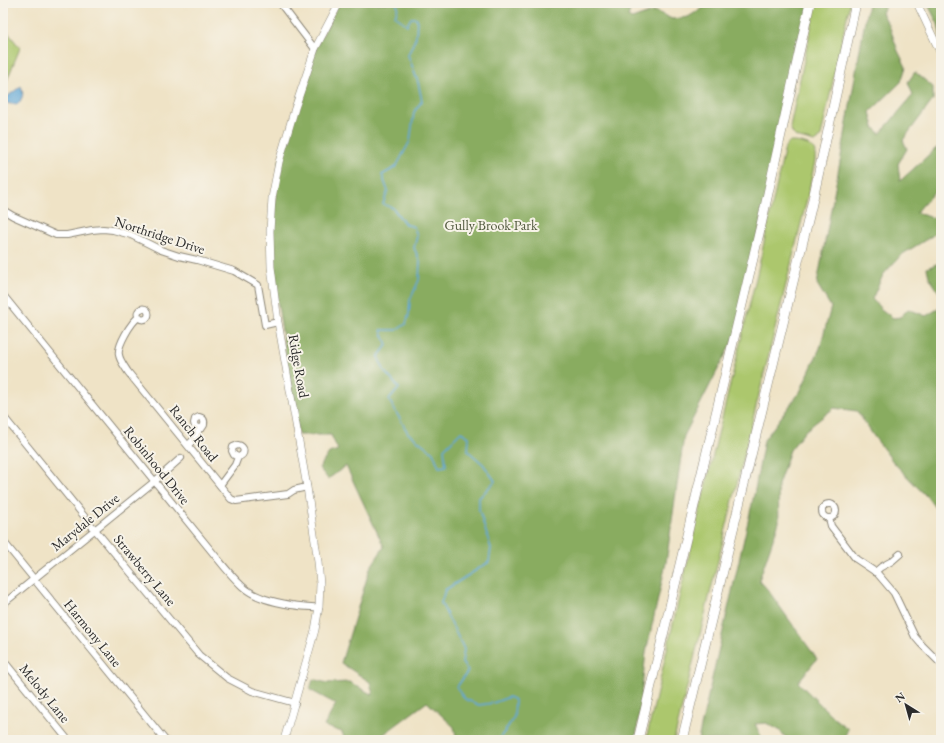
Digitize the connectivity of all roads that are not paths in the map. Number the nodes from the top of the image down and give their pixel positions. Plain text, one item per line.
1 (280, 3) edge
2 (339, 3) edge
3 (810, 3) edge
4 (856, 3) edge
5 (917, 3) edge
6 (315, 49) junction
7 (941, 54) edge
8 (3, 210) edge
9 (3, 295) edge
10 (139, 317) dead end
11 (278, 322) junction
12 (3, 416) edge
13 (199, 428) dead end
14 (188, 445) junction
15 (238, 457) dead end
16 (181, 458) dead end
17 (154, 481) junction
18 (220, 485) junction
19 (306, 487) junction
20 (829, 518) dead end
21 (95, 529) junction
22 (3, 541) edge
23 (900, 554) dead end
24 (875, 572) junction
25 (34, 579) junction
26 (3, 604) edge
27 (319, 607) junction
28 (3, 660) edge
29 (941, 664) edge
30 (295, 703) junction
31 (68, 740) edge
32 (165, 740) edge
33 (284, 740) edge
34 (638, 740) edge
35 (682, 740) edge

1 - 6 street
2 - 6 main road, Ridge Road
3 - 34 highway
4 - 35 highway
5 - 7 main road
6 - 11 main road, Ridge Road
8 - 11 street, Northridge Drive
9 - 17 street, Robinhood Drive
10 - 14 street, Ranch Road
11 - 19 main road, Ridge Road
12 - 21 street, Strawberry Lane
13 - 14 street
14 - 18 street, Ranch Road
15 - 18 street
16 - 17 street, Marydale Drive
17 - 21 street, Marydale Drive
17 - 27 street, Robinhood Drive
18 - 19 street, Ranch Road
19 - 27 main road, Ridge Road
20 - 24 street
21 - 25 street, Marydale Drive
21 - 30 street, Strawberry Lane
22 - 25 street, Harmony Lane
23 - 24 street
24 - 29 street
25 - 26 street, Marydale Drive
25 - 32 street, Harmony Lane
27 - 30 main road, Ridge Road
28 - 31 street, Melody Lane
30 - 33 main road, Ridge Road

